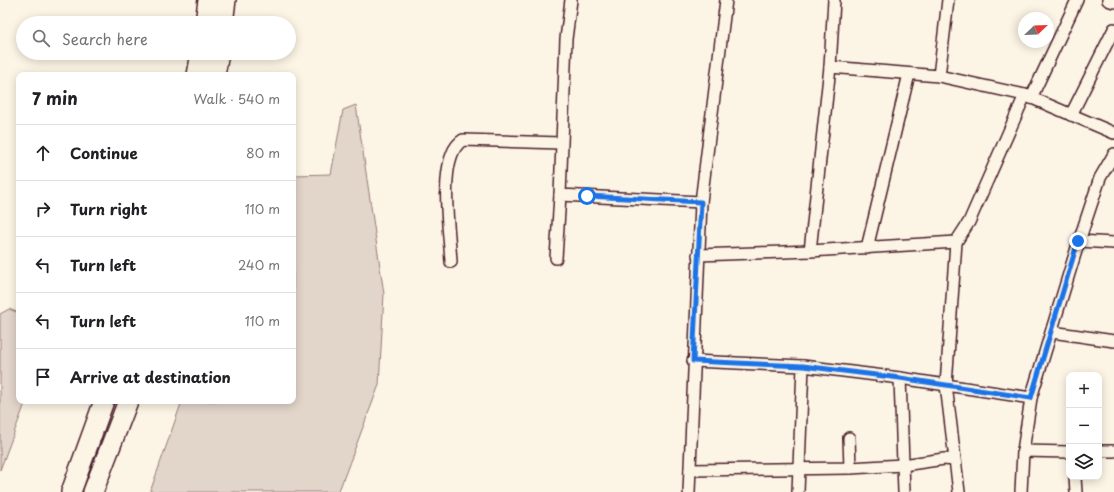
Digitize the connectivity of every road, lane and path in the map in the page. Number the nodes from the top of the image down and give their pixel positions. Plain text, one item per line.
1 (208, 0) edge
2 (226, 0) edge
3 (571, 0) edge
4 (726, 0) edge
5 (834, 0) edge
6 (948, 0) edge
7 (1077, 0) edge
8 (1108, 0) edge
9 (1114, 2) edge
10 (206, 16) edge
11 (224, 16) edge
12 (1114, 29) edge
13 (200, 60) edge
14 (218, 60) edge
15 (830, 67) junction
16 (198, 72) edge
17 (216, 72) edge
18 (909, 74) junction
19 (939, 76) junction
20 (1028, 96) junction
21 (1071, 115) junction
22 (1114, 133) edge
23 (561, 143) junction
24 (1114, 154) edge
25 (560, 195) junction
26 (701, 202) junction
27 (1078, 241) junction
28 (956, 242) junction
29 (1114, 243) edge
30 (867, 248) junction
31 (810, 251) junction
32 (698, 255) junction
33 (556, 258) dead end
34 (451, 262) dead end
35 (1052, 332) junction
36 (1114, 341) edge
37 (693, 361) junction
38 (803, 366) junction
39 (900, 378) junction
40 (946, 385) junction
41 (1031, 398) junction
42 (103, 404) edge
43 (127, 404) edge
44 (849, 438) dead end
45 (1023, 451) junction
46 (1102, 451) edge
47 (1114, 451) edge
48 (1066, 452) edge
49 (954, 460) junction
50 (903, 465) junction
51 (850, 468) junction
52 (800, 469) junction
53 (690, 470) junction
54 (1075, 480) edge
55 (70, 492) edge
56 (93, 492) edge
57 (689, 492) edge
58 (798, 492) edge
59 (904, 492) edge
60 (959, 492) edge
61 (1021, 492) edge
62 (1076, 492) edge

1 - 10 highway
2 - 11 highway
3 - 23 street
4 - 26 street
5 - 15 street
6 - 19 street
7 - 20 street
8 - 9 street
12 - 21 street
13 - 16 highway
14 - 17 highway
15 - 18 street
15 - 31 street
18 - 19 street
18 - 30 street
19 - 20 street
20 - 21 street
20 - 28 street
21 - 22 street
23 - 25 street
23 - 34 street
24 - 27 street
25 - 26 street
25 - 33 street
26 - 32 street
27 - 29 street
27 - 35 street
28 - 30 street
28 - 40 street
30 - 31 street
31 - 32 street
32 - 37 street
35 - 36 street
35 - 41 street
37 - 38 street
37 - 53 street
38 - 39 street
38 - 52 street
39 - 40 street
39 - 50 street
40 - 41 street
40 - 49 street
41 - 45 street
42 - 55 highway
43 - 56 highway
44 - 51 street
45 - 48 street
45 - 61 street
46 - 47 street
49 - 50 street
49 - 60 street
50 - 51 street
50 - 59 street
51 - 52 street
52 - 53 street
52 - 58 street
53 - 57 street
54 - 62 street

